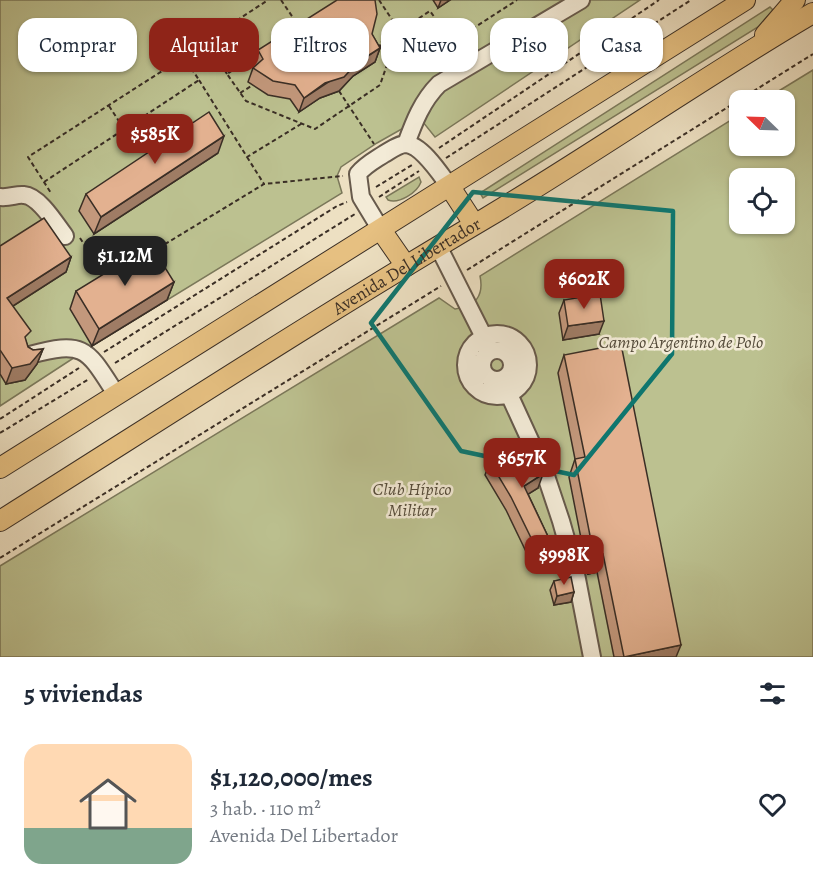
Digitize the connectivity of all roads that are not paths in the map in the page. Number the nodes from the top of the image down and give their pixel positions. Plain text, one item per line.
1 (581, 0) edge
2 (745, 0) edge
3 (795, 0) edge
4 (813, 13) edge
5 (756, 47) junction
6 (406, 144) junction
7 (450, 187) junction
8 (0, 197) edge
9 (474, 224) junction
10 (381, 230) junction
11 (70, 233) road end
12 (438, 246) junction
13 (405, 266) junction
14 (487, 344) junction
15 (30, 355) edge
16 (505, 387) junction
17 (116, 394) junction
18 (0, 468) edge
19 (0, 521) edge
20 (592, 657) edge

1 - 6 lane
2 - 7 main road
3 - 5 main road
4 - 5 main road, Avenida Del Libertador
5 - 9 main road, Avenida Del Libertador
6 - 7 lane
6 - 10 lane
7 - 9 main road
7 - 10 main road
8 - 11 lane
9 - 12 main road, Avenida Del Libertador
10 - 13 main road
10 - 17 main road
12 - 13 main road, Avenida Del Libertador
12 - 14 lane
13 - 19 main road, Avenida Del Libertador
14 - 16 lane
14 - 16 lane
15 - 17 lane
16 - 20 lane
17 - 18 main road

